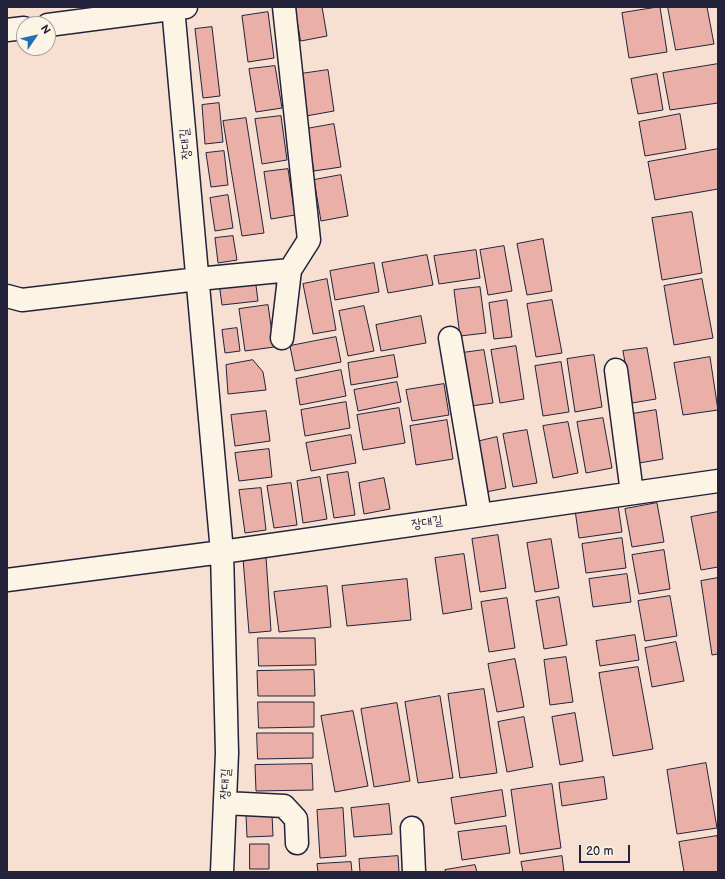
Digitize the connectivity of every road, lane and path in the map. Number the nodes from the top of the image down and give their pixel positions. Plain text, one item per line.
1 (177, 7) edge
2 (284, 7) edge
3 (56, 24) edge
4 (290, 270) junction
5 (198, 279) junction
6 (7, 296) edge
7 (282, 338) dead end
8 (450, 338) dead end
9 (616, 370) dead end
10 (718, 481) edge
11 (632, 493) junction
12 (480, 515) junction
13 (222, 552) junction
14 (7, 580) edge
15 (225, 803) junction
16 (412, 828) dead end
17 (297, 843) dead end
18 (222, 872) edge
19 (414, 872) edge

1 - 3 street, 장대길
1 - 5 street, 장대길
2 - 4 street
4 - 5 street
4 - 7 street
5 - 6 street
5 - 13 street, 장대길
8 - 12 street
9 - 11 street
10 - 11 street, 장대길
11 - 12 street, 장대길
12 - 13 street, 장대길
13 - 14 street, 장대길
13 - 15 street, 장대길
15 - 17 street
15 - 18 street, 장대길
16 - 19 street

